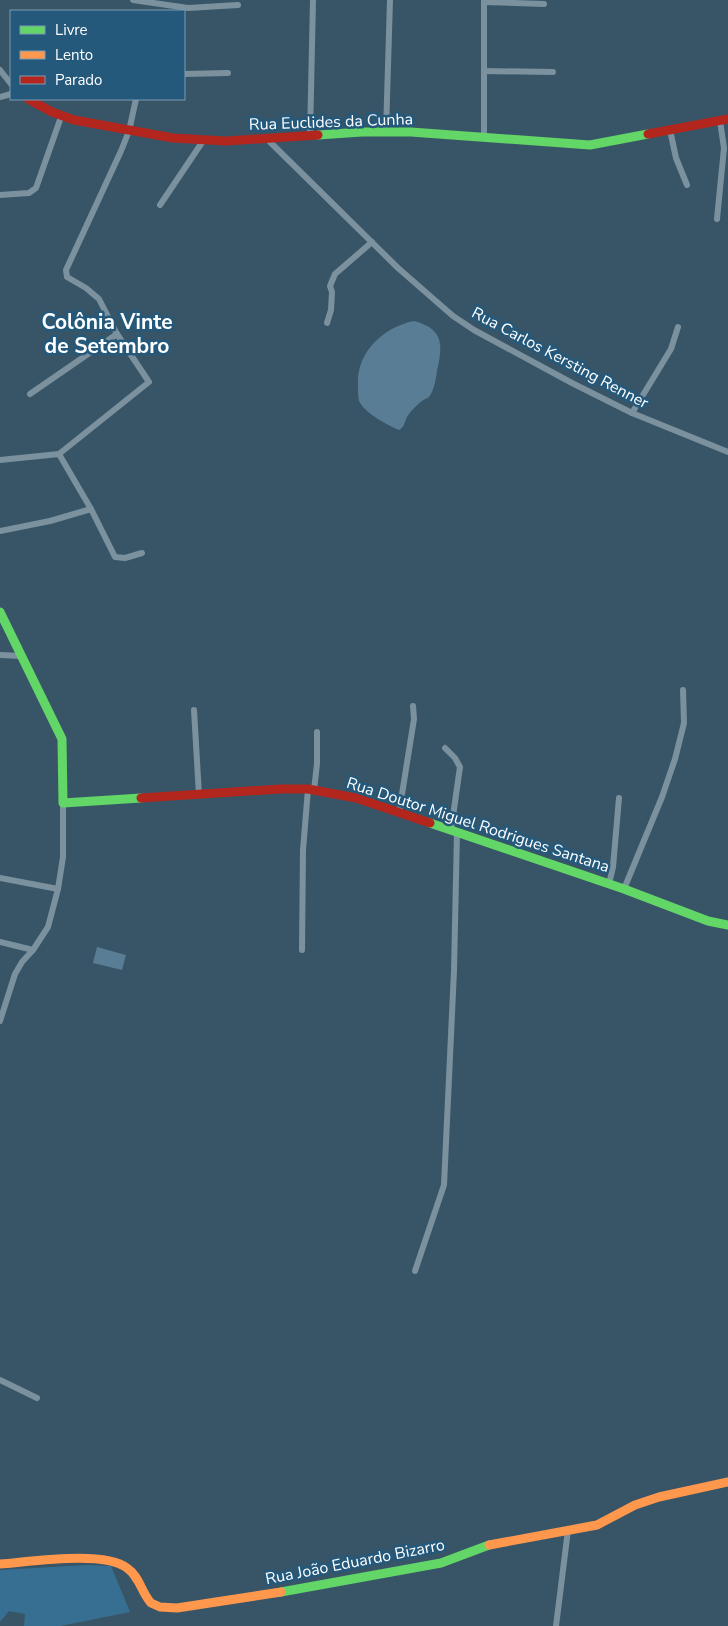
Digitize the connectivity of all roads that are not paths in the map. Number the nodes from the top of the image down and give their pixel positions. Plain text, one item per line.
1 (133, 0) edge
2 (314, 0) edge
3 (390, 0) edge
4 (484, 1) edge
5 (159, 2) edge
6 (544, 4) dead end
7 (238, 5) dead end
8 (0, 70) edge
9 (484, 71) junction
10 (553, 72) dead end
11 (228, 73) dead end
12 (185, 74) edge
13 (10, 83) edge
14 (30, 100) edge
15 (136, 100) edge
16 (61, 117) junction
17 (724, 120) edge
18 (670, 130) junction
19 (129, 131) junction
20 (386, 132) junction
21 (310, 136) junction
22 (484, 137) junction
23 (266, 138) junction
24 (203, 141) junction
25 (687, 184) dead end
26 (0, 195) edge
27 (160, 205) dead end
28 (717, 219) dead end
29 (372, 242) junction
30 (327, 323) dead end
31 (678, 326) dead end
32 (117, 334) junction
33 (30, 394) dead end
34 (632, 413) junction
35 (728, 452) edge
36 (59, 454) junction
37 (0, 460) edge
38 (91, 509) junction
39 (0, 531) edge
40 (142, 553) dead end
41 (0, 612) edge
42 (0, 655) edge
43 (22, 656) junction
44 (683, 690) dead end
45 (413, 706) dead end
46 (194, 710) dead end
47 (317, 732) dead end
48 (445, 748) dead end
49 (311, 790) junction
50 (199, 795) junction
51 (619, 798) dead end
52 (63, 803) junction
53 (399, 813) junction
54 (454, 831) junction
55 (0, 878) edge
56 (609, 884) junction
57 (58, 889) junction
58 (624, 889) junction
59 (728, 925) edge
60 (0, 942) edge
61 (34, 950) junction
62 (302, 950) dead end
63 (0, 1021) edge
64 (415, 1271) dead end
65 (0, 1380) edge
66 (36, 1398) dead end
67 (728, 1482) edge
68 (568, 1530) junction
69 (0, 1564) edge
70 (556, 1626) edge

1 - 5 street
2 - 21 street
3 - 20 street
4 - 6 street
4 - 9 street
5 - 7 street
8 - 13 street
9 - 10 street
9 - 22 street
11 - 12 street
14 - 16 street, Rua Euclides da Cunha
15 - 19 street
16 - 19 street, Rua Euclides da Cunha
16 - 26 street
17 - 18 street, Rua Euclides da Cunha
17 - 28 street
18 - 22 street, Rua Euclides da Cunha
18 - 25 street
19 - 24 street, Rua Euclides da Cunha
19 - 32 street
20 - 21 street, Rua Euclides da Cunha
20 - 22 street, Rua Euclides da Cunha
21 - 23 street, Rua Euclides da Cunha
23 - 24 street, Rua Euclides da Cunha
23 - 29 street, Rua Carlos Kersting Renner
24 - 27 street
29 - 30 street
29 - 34 street, Rua Carlos Kersting Renner
31 - 34 street
32 - 33 street
32 - 36 street
34 - 35 street, Rua Carlos Kersting Renner
36 - 37 street
36 - 38 street
38 - 39 street
38 - 40 street
41 - 43 street
42 - 43 street
43 - 52 street
44 - 58 street
45 - 53 street
46 - 50 street
47 - 49 street
48 - 54 street
49 - 50 street, Rua Doutor Miguel Rodrigues Santana
49 - 53 street, Rua Doutor Miguel Rodrigues Santana
49 - 62 street
50 - 52 street, Rua Doutor Miguel Rodrigues Santana
51 - 56 street
52 - 57 street
53 - 54 street, Rua Doutor Miguel Rodrigues Santana
54 - 56 street, Rua Doutor Miguel Rodrigues Santana
54 - 64 street
55 - 57 street
56 - 58 street, Rua Doutor Miguel Rodrigues Santana
57 - 61 street
58 - 59 street, Rua Doutor Miguel Rodrigues Santana
60 - 61 street
61 - 63 street
65 - 66 street
67 - 68 street, Rua João Eduardo Bizarro
68 - 69 street, Rua João Eduardo Bizarro
68 - 70 street

